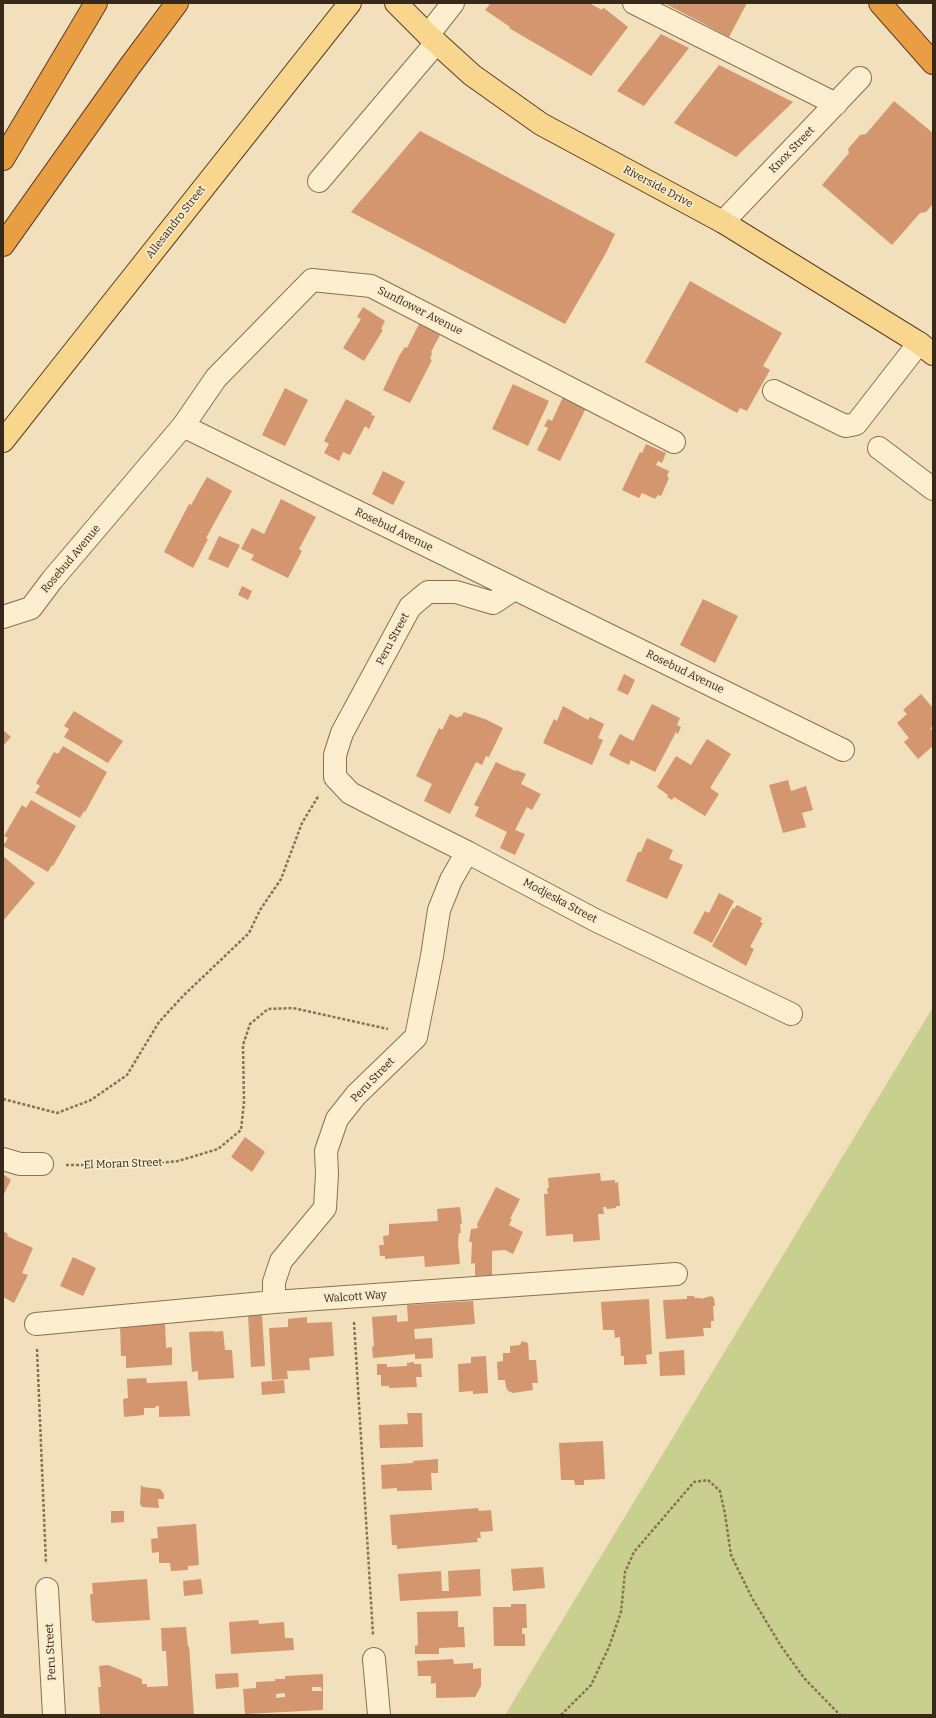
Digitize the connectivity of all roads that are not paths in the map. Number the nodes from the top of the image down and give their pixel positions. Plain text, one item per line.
1 (96, 3) edge
2 (177, 3) edge
3 (350, 3) edge
4 (396, 3) edge
5 (453, 3) edge
6 (634, 3) edge
7 (880, 3) edge
8 (432, 39) junction
9 (933, 64) edge
10 (860, 78) dead end
11 (836, 104) junction
12 (3, 159) edge
13 (319, 181) dead end
14 (723, 222) junction
15 (3, 245) edge
16 (926, 349) edge
17 (774, 391) dead end
18 (183, 426) junction
19 (3, 441) edge
20 (674, 442) dead end
21 (879, 448) dead end
22 (932, 485) edge
23 (514, 589) junction
24 (3, 617) edge
25 (843, 750) dead end
26 (335, 777) joint
27 (467, 852) junction
28 (791, 1014) dead end
29 (3, 1159) edge
30 (42, 1164) road end
31 (676, 1274) dead end
32 (274, 1302) junction
33 (36, 1324) road end
34 (47, 1589) road end
35 (374, 1659) road end
36 (54, 1715) edge
37 (379, 1715) edge

1 - 12 highway
2 - 15 highway
3 - 19 main road, Allesandro Street
4 - 8 main road, Riverside Drive
5 - 8 street
6 - 11 street
7 - 9 highway
8 - 13 street
8 - 14 main road, Riverside Drive
10 - 11 street, Knox Street
11 - 14 street, Knox Street
14 - 16 main road, Riverside Drive
16 - 17 street
18 - 20 street, Sunflower Avenue
18 - 23 street, Rosebud Avenue
18 - 24 street, Rosebud Avenue
21 - 22 street
23 - 25 street, Rosebud Avenue
23 - 26 street, Peru Street
26 - 27 street, Modjeska Street
27 - 28 street, Modjeska Street
27 - 32 street, Peru Street
29 - 30 street
31 - 32 street, Walcott Way
32 - 33 street, Walcott Way
34 - 36 street, Peru Street
35 - 37 street

